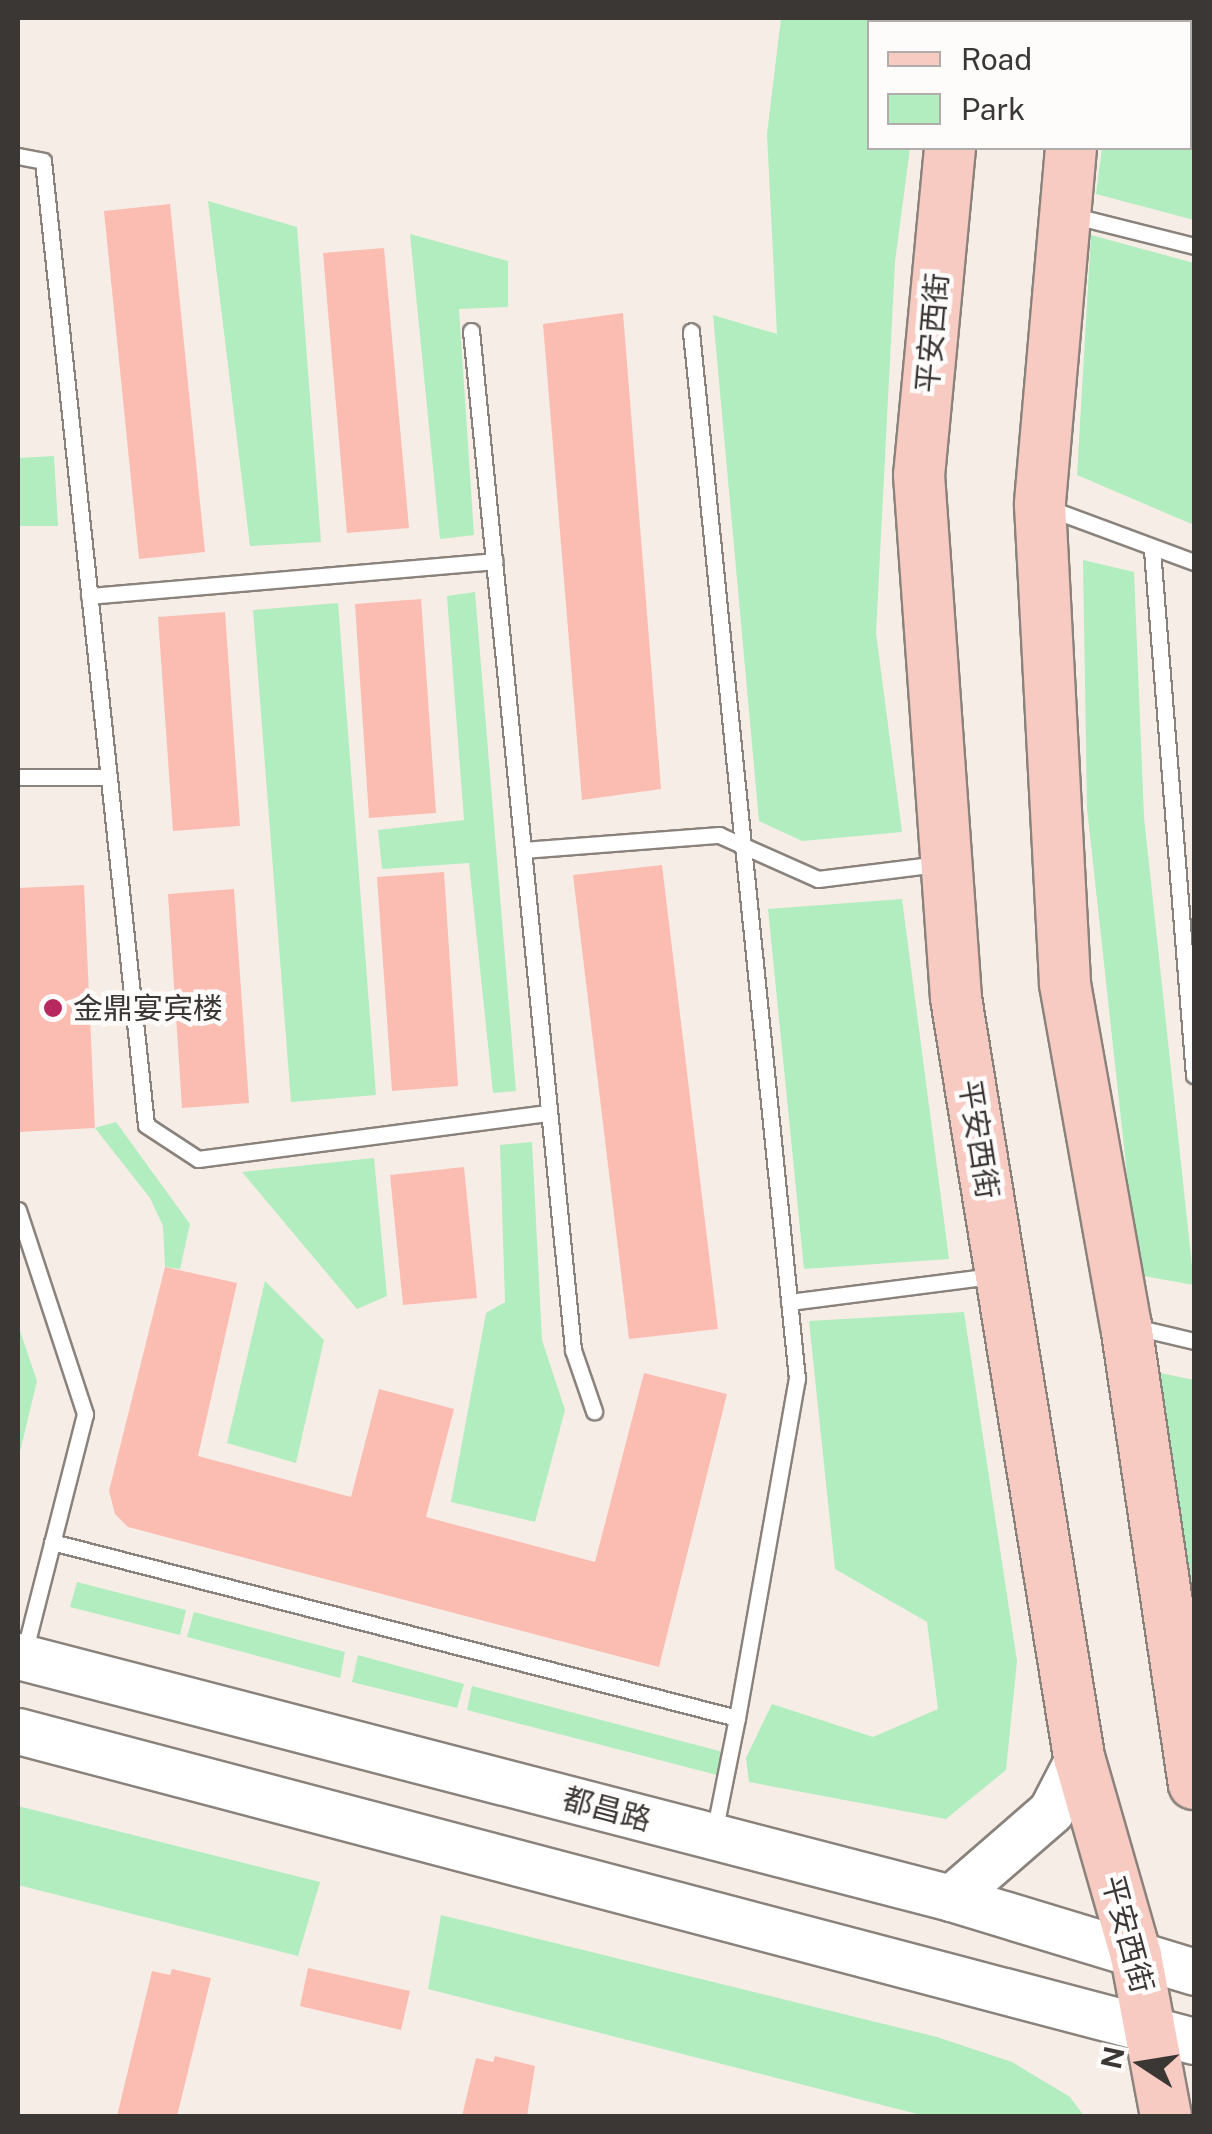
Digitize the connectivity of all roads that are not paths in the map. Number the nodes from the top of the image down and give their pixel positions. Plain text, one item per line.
1 (950, 150) edge
2 (1071, 150) edge
3 (18, 156) edge
4 (1062, 212) junction
5 (1194, 246) edge
6 (471, 331) dead end
7 (691, 331) dead end
8 (1040, 505) junction
9 (1152, 550) junction
10 (494, 561) junction
11 (1194, 562) edge
12 (89, 596) junction
13 (18, 777) edge
14 (108, 777) junction
15 (743, 846) junction
16 (523, 850) junction
17 (947, 863) junction
18 (1194, 1075) edge
19 (549, 1113) junction
20 (18, 1210) edge
21 (1002, 1275) junction
22 (789, 1302) junction
23 (1126, 1325) junction
24 (1194, 1341) edge
25 (594, 1411) dead end
26 (52, 1542) junction
27 (20, 1656) edge
28 (737, 1718) junction
29 (18, 1731) edge
30 (1079, 1757) junction
31 (1194, 1784) edge
32 (713, 1836) junction
33 (951, 1898) junction
34 (1136, 1956) junction
35 (1194, 1972) edge
36 (1173, 2036) edge
37 (1166, 2116) edge

1 - 17 main road, 平安西街
2 - 4 main road
3 - 12 lane
4 - 5 lane
4 - 8 main road
6 - 10 lane
7 - 15 lane
8 - 9 lane
8 - 23 main road
9 - 11 lane
9 - 18 lane
10 - 12 lane
10 - 16 lane
12 - 14 lane
13 - 14 lane
14 - 19 lane
15 - 16 lane
15 - 17 lane
15 - 22 lane
16 - 19 lane
17 - 21 main road, 平安西街
19 - 25 lane
20 - 26 lane
21 - 22 lane
21 - 30 main road, 平安西街
22 - 28 lane
23 - 24 lane
23 - 31 main road
26 - 27 lane
26 - 28 lane
27 - 32 main road, 都昌路
28 - 32 lane
29 - 36 main road
30 - 33 main road
30 - 34 main road, 平安西街
32 - 33 main road, 都昌路
33 - 34 main road, 都昌路
34 - 35 main road, 都昌路
34 - 36 main road, 平安西街
36 - 37 main road, 平安西街

